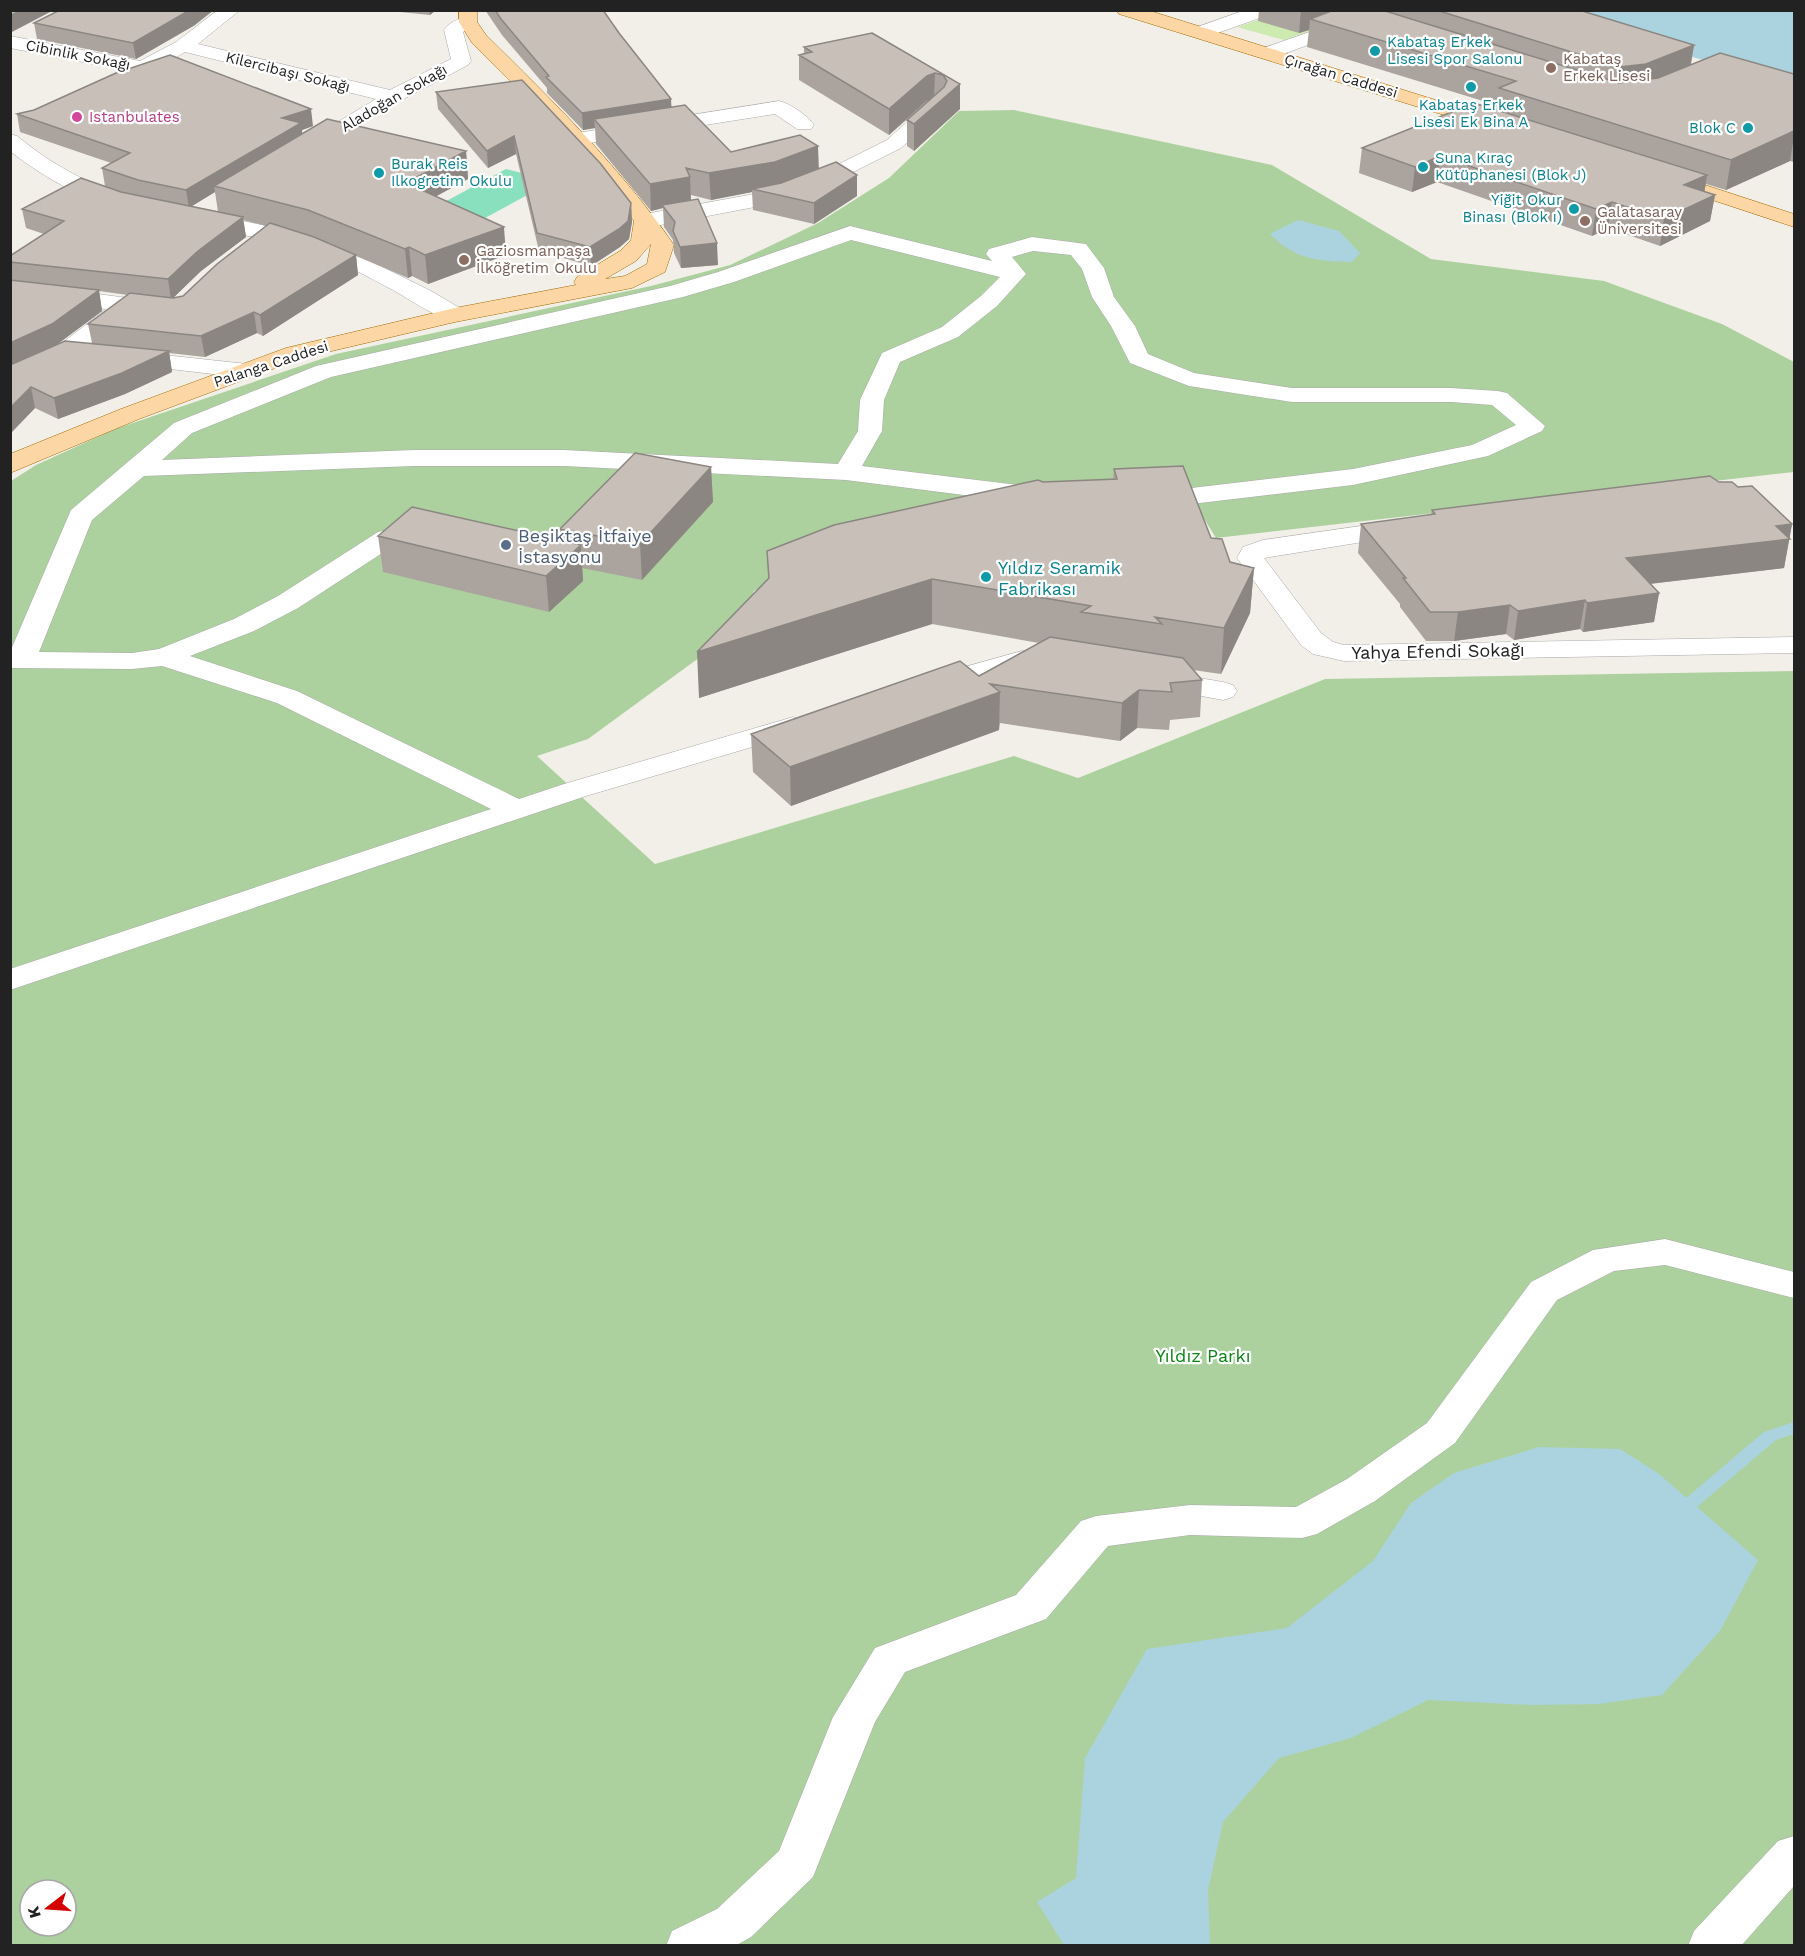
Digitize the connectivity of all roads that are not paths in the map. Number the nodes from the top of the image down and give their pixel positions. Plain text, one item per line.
1 (231, 10) edge
2 (1126, 10) edge
3 (1264, 10) edge
4 (1396, 10) edge
5 (468, 16) edge
6 (1353, 22) junction
7 (42, 27) edge
8 (1384, 31) edge
9 (1202, 32) junction
10 (11, 42) edge
11 (183, 46) junction
12 (1268, 53) junction
13 (145, 68) junction
14 (103, 87) edge
15 (393, 97) junction
16 (935, 107) edge
17 (804, 125) dead end
18 (14, 130) edge
19 (1520, 132) edge
20 (577, 139) junction
21 (293, 157) edge
22 (1642, 171) edge
23 (137, 205) edge
24 (213, 205) dead end
25 (645, 221) junction
26 (1794, 221) edge
27 (268, 233) junction
28 (243, 252) edge
29 (1015, 274) junction
30 (10, 290) edge
31 (185, 302) edge
32 (127, 305) junction
33 (455, 315) junction
34 (65, 351) junction
35 (248, 371) junction
36 (10, 379) edge
37 (10, 466) edge
38 (137, 470) junction
39 (846, 472) junction
40 (1061, 495) edge
41 (1131, 498) edge
42 (1428, 524) edge
43 (387, 538) edge
44 (1794, 645) edge
45 (164, 657) junction
46 (16, 659) edge
47 (1070, 667) edge
48 (1128, 676) edge
49 (1223, 691) dead end
50 (906, 693) edge
51 (815, 720) edge
52 (517, 810) junction
53 (10, 980) edge
54 (1794, 1285) edge
55 (1794, 1855) edge
56 (689, 1946) edge
57 (1711, 1946) edge

1 - 11 street
2 - 9 main road, Çırağan Caddesi
3 - 9 street
4 - 6 street
5 - 15 street, Aladoğan Sokağı
5 - 20 main road, Palanga Caddesi
6 - 8 street
6 - 12 street
7 - 10 street
9 - 12 main road, Çırağan Caddesi
10 - 13 street, Cibinlik Sokağı
11 - 13 street
11 - 15 street, Kilercibaşı Sokağı
12 - 19 main road, Çırağan Caddesi
13 - 14 street
15 - 21 street, Aladoğan Sokağı
16 - 25 street
17 - 20 street
18 - 23 street
20 - 25 main road, Palanga Caddesi
22 - 26 main road
24 - 27 street
25 - 33 main road, Palanga Caddesi
27 - 28 street
27 - 33 street
29 - 38 street
29 - 39 street
29 - 41 street
30 - 32 street
31 - 32 street
32 - 34 street
33 - 35 main road, Palanga Caddesi
34 - 35 street
34 - 36 street
35 - 37 main road, Palanga Caddesi
38 - 39 street
38 - 46 street
39 - 40 street
42 - 44 street, Yahya Efendi Sokağı
43 - 45 street
45 - 46 street
45 - 52 street
47 - 50 street
48 - 49 street
51 - 52 street
52 - 53 street
54 - 56 street
55 - 57 street

